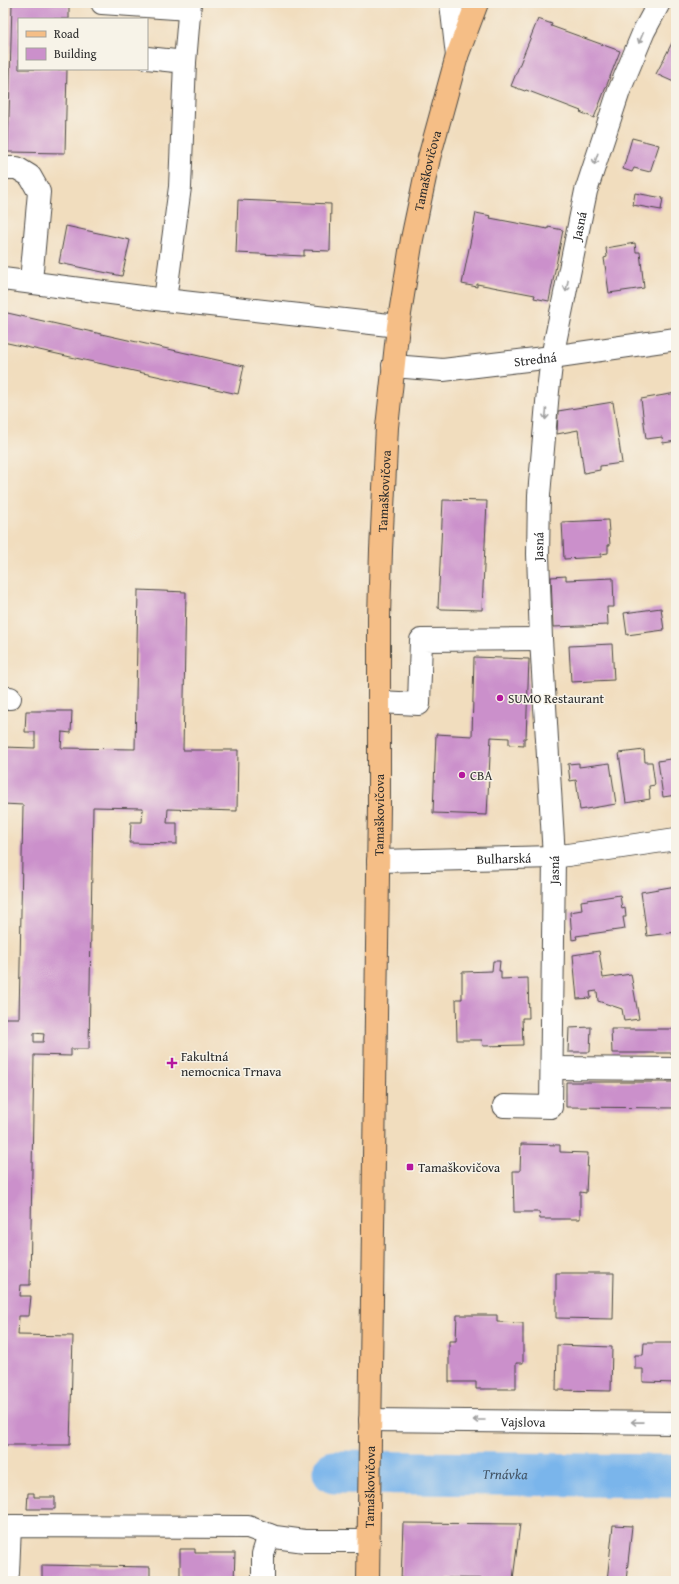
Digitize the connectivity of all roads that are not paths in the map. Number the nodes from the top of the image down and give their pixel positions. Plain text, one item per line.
1 (98, 3) edge
2 (102, 3) edge
3 (451, 3) edge
4 (461, 3) edge
5 (477, 3) edge
6 (493, 3) edge
7 (659, 3) edge
8 (189, 6) edge
9 (97, 18) edge
10 (457, 56) junction
11 (148, 58) edge
12 (185, 62) junction
13 (3, 168) edge
14 (3, 278) edge
15 (31, 281) junction
16 (165, 300) junction
17 (398, 326) junction
18 (676, 339) edge
19 (552, 357) junction
20 (393, 366) junction
21 (541, 639) junction
22 (379, 702) junction
23 (676, 839) edge
24 (554, 857) junction
25 (378, 861) junction
26 (552, 1068) junction
27 (676, 1069) edge
28 (504, 1106) dead end
29 (676, 1423) edge
30 (370, 1427) junction
31 (6, 1526) edge
32 (269, 1535) junction
33 (369, 1541) junction
34 (8, 1573) dead end
35 (263, 1581) edge
36 (368, 1581) edge

1 - 9 street
2 - 8 street
3 - 10 street
4 - 10 main road
5 - 10 main road, Tamaškovičova
6 - 10 main road, Tamaškovičova
7 -> 19 street, Jasná
8 - 12 street
10 - 17 main road, Tamaškovičova
11 - 12 street
12 - 16 street
13 - 15 street
14 - 15 street
15 - 16 street
16 - 17 street
17 - 20 main road, Tamaškovičova
18 - 19 street, Stredná
19 - 20 street, Stredná
19 -> 21 street, Jasná
20 - 22 main road, Tamaškovičova
21 - 22 street
21 - 24 street, Jasná
22 - 25 main road, Tamaškovičova
23 - 24 street, Bulharská
24 - 25 street, Bulharská
24 - 26 street, Jasná
25 - 30 main road, Tamaškovičova
26 - 27 street
26 - 28 street, Jasná
29 -> 30 street, Vajslova
30 - 33 main road, Tamaškovičova
31 - 32 street
31 - 34 street
32 - 33 street
32 - 35 street
33 - 36 main road, Tamaškovičova

